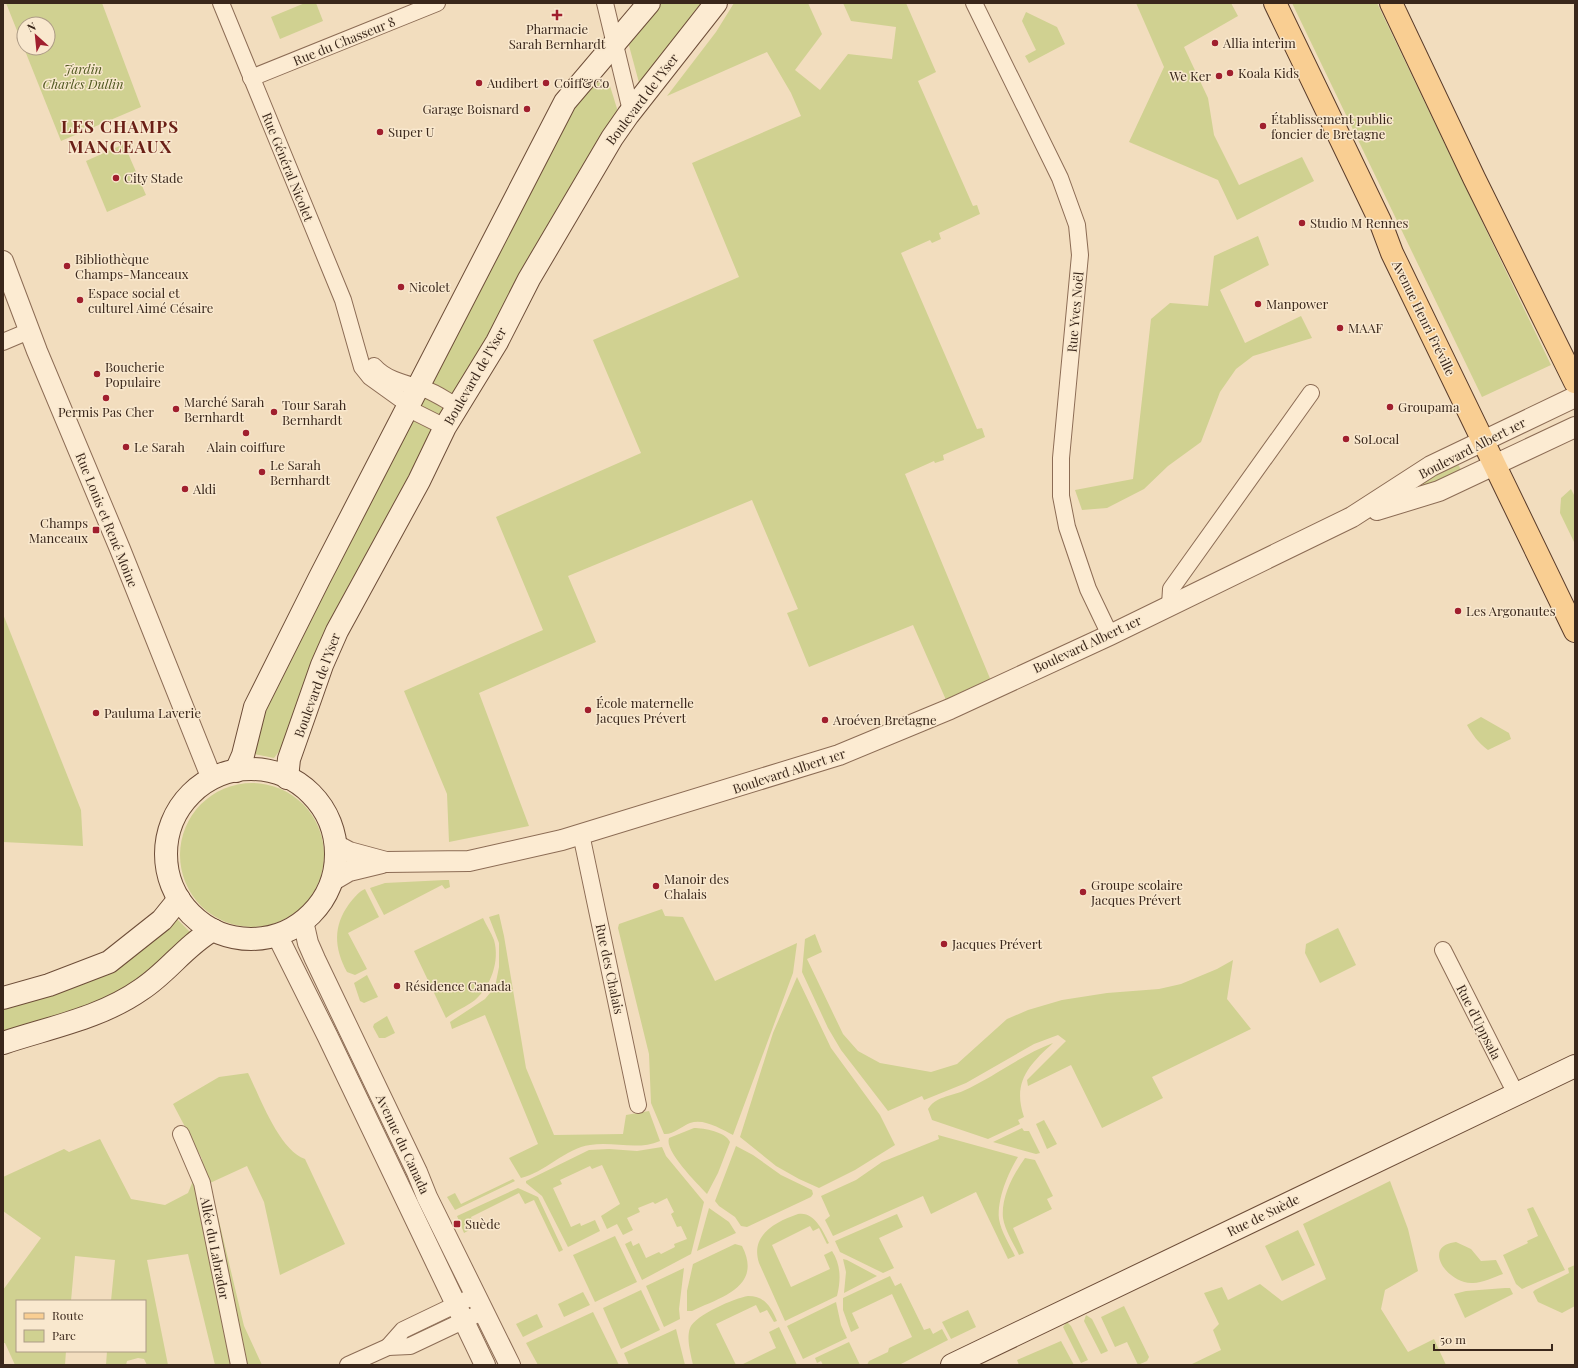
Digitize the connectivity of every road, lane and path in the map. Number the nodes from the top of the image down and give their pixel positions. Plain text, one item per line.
1 (221, 3) edge
2 (436, 3) edge
3 (605, 3) edge
4 (649, 3) edge
5 (716, 3) edge
6 (974, 3) edge
7 (1275, 3) edge
8 (1391, 3) edge
9 (614, 43) junction
10 (252, 78) junction
11 (631, 111) junction
12 (3, 261) edge
13 (29, 331) junction
14 (351, 331) junction
15 (3, 342) edge
16 (1575, 382) edge
17 (418, 388) junction
18 (1310, 393) dead end
19 (1575, 397) edge
20 (458, 407) junction
21 (407, 408) junction
22 (445, 427) junction
23 (1575, 427) edge
24 (1483, 441) junction
25 (1494, 465) junction
26 (1352, 517) junction
27 (1170, 605) junction
28 (1575, 631) edge
29 (1110, 635) junction
30 (236, 771) junction
31 (287, 778) junction
32 (212, 779) junction
33 (581, 834) junction
34 (336, 845) junction
35 (386, 862) junction
36 (332, 881) junction
37 (179, 899) junction
38 (303, 921) junction
39 (213, 930) junction
40 (277, 935) junction
41 (1443, 950) dead end
42 (3, 998) edge
43 (3, 1042) edge
44 (1575, 1066) edge
45 (1516, 1094) junction
46 (638, 1105) dead end
47 (181, 1134) dead end
48 (480, 1303) junction
49 (460, 1313) junction
50 (239, 1365) edge
51 (348, 1365) edge
52 (485, 1365) edge
53 (510, 1365) edge
54 (952, 1365) edge

1 - 10 street, Rue Général Nicolet
2 - 10 street, Rue du Chasseur 8
3 - 9 street
4 - 9 main road
5 - 11 main road, Boulevard de l'Yser
6 - 29 street, Rue Yves Noël
7 - 24 main road, Avenue Henri Fréville
8 - 16 main road
9 - 11 street
9 - 17 main road
10 - 14 street, Rue Général Nicolet
11 - 20 main road, Boulevard de l'Yser
12 - 13 street, Rue Louis et René Moine
13 - 15 street
13 - 32 street, Rue Louis et René Moine
14 - 17 street, Rue Général Nicolet
14 - 21 street, Rue Général Nicolet
17 - 20 street, Rue Général Nicolet
17 - 21 main road
18 - 27 street
19 - 24 street, Boulevard Albert 1er
20 - 22 main road, Boulevard de l'Yser
21 - 22 street, Rue Général Nicolet
21 - 30 main road
22 - 31 main road, Boulevard de l'Yser
23 - 25 street, Boulevard Albert 1er
24 - 25 main road, Avenue Henri Fréville
24 - 26 street, Boulevard Albert 1er
25 - 26 street, Boulevard Albert 1er
25 - 28 main road, Avenue Henri Fréville
26 - 27 street, Boulevard Albert 1er
27 - 29 street, Boulevard Albert 1er
29 - 33 street, Boulevard Albert 1er
30 - 31 main road
30 - 32 main road
31 - 34 main road
32 - 37 main road
33 - 35 street, Boulevard Albert 1er
33 - 46 street, Rue des Chalais
34 - 35 street, Boulevard Albert 1er
34 - 36 main road
35 - 36 street, Boulevard Albert 1er
36 - 38 main road
37 - 39 main road
37 - 42 main road
38 - 40 main road
38 - 48 street, Avenue du Canada
39 - 40 main road
39 - 43 main road
40 - 49 street, Avenue du Canada
41 - 45 street, Rue d'Uppsala
44 - 45 main road, Rue de Suède
45 - 54 main road, Rue de Suède
47 - 50 street, Allée du Labrador
48 - 49 street
48 - 53 street, Avenue du Canada
49 - 51 street
49 - 52 street, Avenue du Canada

